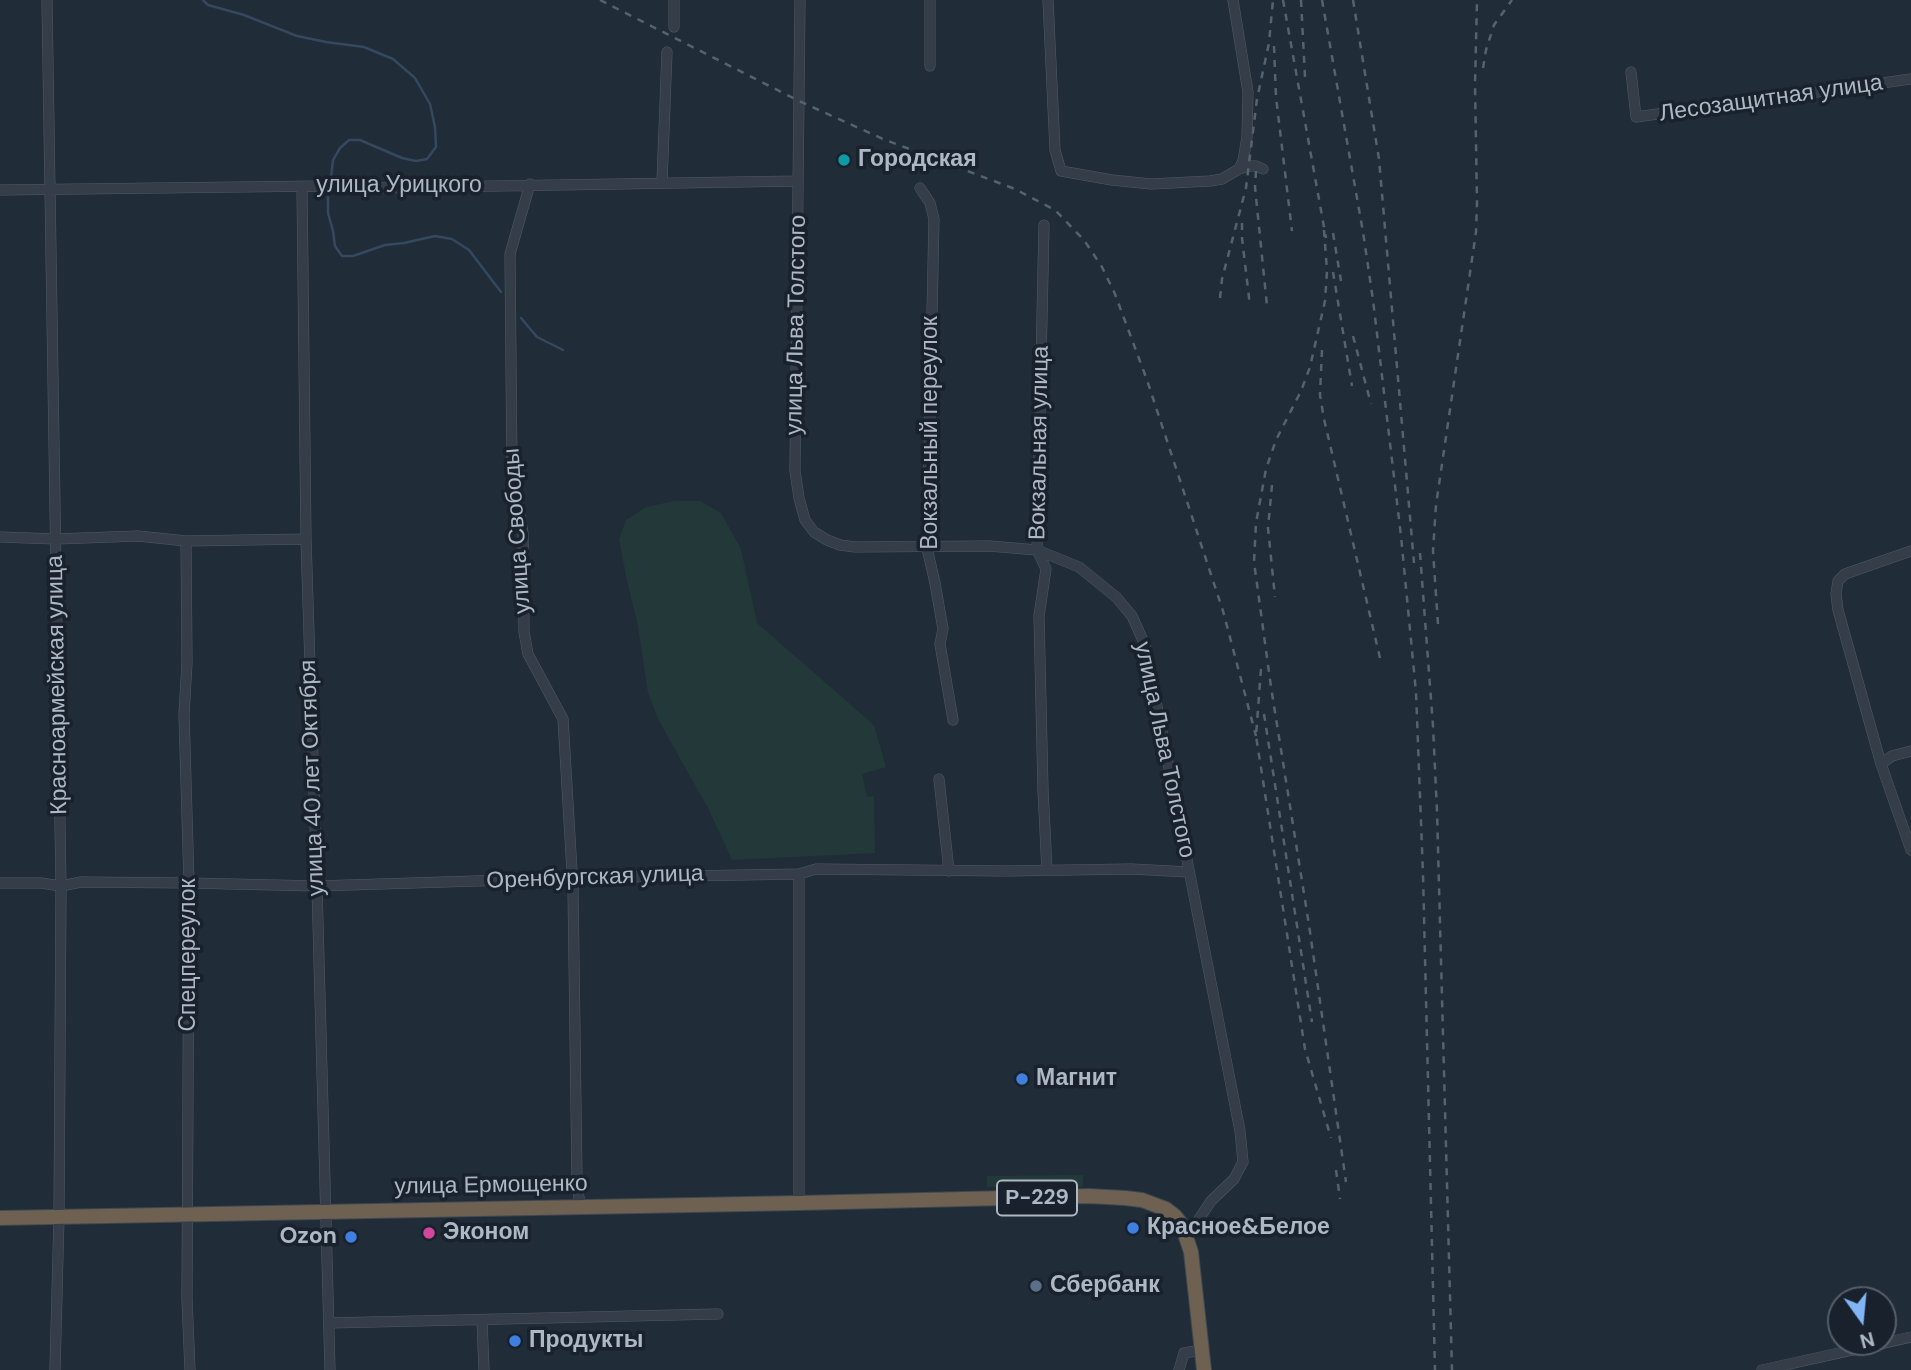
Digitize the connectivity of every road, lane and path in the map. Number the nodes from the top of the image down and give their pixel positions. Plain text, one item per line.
1 (47, 0) edge
2 (674, 0) edge
3 (800, 0) edge
4 (930, 0) edge
5 (1048, 0) edge
6 (1233, 0) edge
7 (674, 27) dead end
8 (667, 52) dead end
9 (930, 66) dead end
10 (1631, 72) dead end
11 (1911, 79) edge
12 (1239, 169) junction
13 (1263, 169) dead end
14 (798, 181) junction
15 (662, 182) junction
16 (530, 184) junction
17 (302, 187) junction
18 (920, 188) dead end
19 (51, 189) junction
20 (0, 190) edge
21 (1044, 225) dead end
22 (0, 537) edge
23 (56, 539) junction
24 (306, 539) junction
25 (186, 541) junction
26 (927, 548) junction
27 (1037, 550) junction
28 (1911, 551) edge
29 (953, 720) dead end
30 (1911, 751) edge
31 (1881, 764) junction
32 (939, 779) dead end
33 (1911, 850) edge
34 (1048, 870) junction
35 (949, 871) junction
36 (1189, 872) junction
37 (799, 874) junction
38 (571, 878) junction
39 (0, 883) edge
40 (189, 883) junction
41 (61, 886) junction
42 (317, 886) junction
43 (799, 1203) junction
44 (579, 1208) junction
45 (325, 1212) junction
46 (188, 1214) junction
47 (59, 1217) junction
48 (0, 1218) edge
49 (1188, 1237) junction
50 (718, 1314) dead end
51 (482, 1320) junction
52 (328, 1323) junction
53 (1911, 1337) edge
54 (1201, 1350) junction
55 (55, 1370) edge
56 (190, 1370) edge
57 (330, 1370) edge
58 (484, 1370) edge
59 (1179, 1370) edge
60 (1204, 1370) edge
61 (1762, 1370) edge

1 - 19 street, Красноармейская улица
2 - 7 street
3 - 14 street, улица Льва Толстого
4 - 9 street
5 - 12 street
6 - 12 street
8 - 15 street
10 - 11 street, Лесозащитная улица
12 - 13 street
14 - 15 street, улица Урицкого
14 - 26 street, улица Льва Толстого
15 - 16 street, улица Урицкого
16 - 17 street, улица Урицкого
16 - 38 street, улица Свободы
17 - 19 street, улица Урицкого
17 - 24 street, улица 40 лет Октября
18 - 26 street, Вокзальный переулок
19 - 20 street, улица Урицкого
19 - 23 street, Красноармейская улица
21 - 27 street, Вокзальная улица
22 - 23 street
23 - 25 street
23 - 41 street, Красноармейская улица
24 - 25 street
24 - 42 street, улица 40 лет Октября
25 - 40 street, Спецпереулок
26 - 27 street, улица Льва Толстого
26 - 29 street, Вокзальный переулок
27 - 34 street, Вокзальная улица
27 - 36 street, улица Льва Толстого
28 - 31 street
30 - 31 street
31 - 33 street
32 - 35 street
34 - 35 street, Оренбургская улица
34 - 36 street, Оренбургская улица
35 - 37 street, Оренбургская улица
36 - 49 street, улица Льва Толстого
37 - 38 street, Оренбургская улица
37 - 43 street
38 - 42 street, Оренбургская улица
38 - 44 street, улица Свободы
39 - 41 street, Оренбургская улица
40 - 41 street, Оренбургская улица
40 - 42 street, Оренбургская улица
40 - 46 street, Спецпереулок
41 - 47 street, Красноармейская улица
42 - 45 street, улица 40 лет Октября
43 - 44 highway, улица Ермощенко / Р-229
43 - 49 highway, улица Ермощенко / Р-229
44 - 45 highway, улица Ермощенко / Р-229
45 - 46 highway, улица Ермощенко / Р-229
45 - 52 street, улица 40 лет Октября
46 - 47 highway, улица Ермощенко / Р-229
46 - 56 street, Спецпереулок
47 - 48 highway, улица Ермощенко / Р-229
47 - 55 street, Красноармейская улица
49 - 54 highway
50 - 51 street
51 - 52 street
51 - 58 street
52 - 57 street, улица 40 лет Октября
53 - 61 street
54 - 59 street
54 - 60 highway

